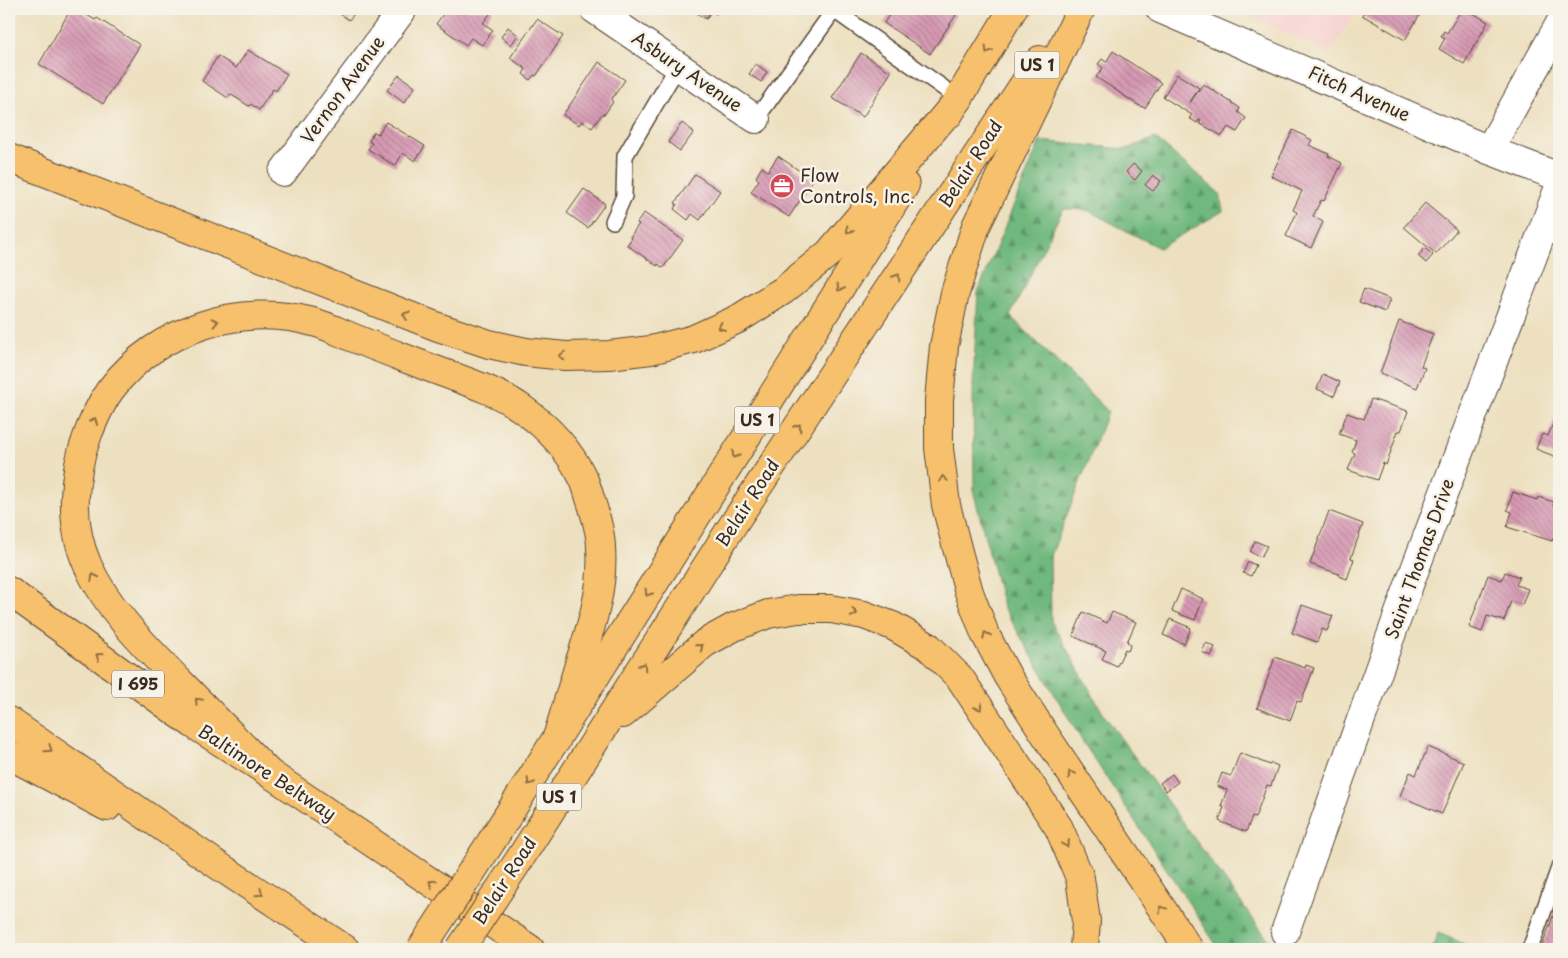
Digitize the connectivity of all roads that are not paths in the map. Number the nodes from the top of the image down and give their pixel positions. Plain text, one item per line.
1 (403, 9) edge
2 (594, 9) edge
3 (1014, 9) edge
4 (1074, 9) edge
5 (1081, 9) edge
6 (1160, 9) edge
7 (1559, 25) edge
8 (678, 66) junction
9 (959, 99) junction
10 (756, 119) joint
11 (1489, 150) junction
12 (9, 158) edge
13 (283, 172) dead end
14 (1559, 177) edge
15 (1559, 187) edge
16 (612, 221) dead end
17 (9, 591) edge
18 (9, 721) edge
19 (598, 737) junction
20 (556, 741) junction
21 (9, 756) edge
22 (269, 773) junction
23 (219, 866) junction
24 (1559, 868) edge
25 (1284, 932) dead end
26 (345, 949) edge
27 (422, 949) edge
28 (460, 949) edge
29 (530, 949) edge
30 (1084, 949) edge
31 (1189, 949) edge
32 (1530, 949) edge

1 - 13 street, Vernon Avenue
2 - 8 street, Asbury Avenue
3 -> 9 highway, Belair Road / US 1
19 -> 4 highway, Belair Road / US 1
31 -> 5 highway
6 - 11 street, Fitch Avenue
7 - 11 street
8 - 10 street, Asbury Avenue
8 - 16 lane
9 - 10 lane
9 -> 12 highway
9 -> 20 highway, Belair Road / US 1
11 - 14 street, Fitch Avenue
15 - 25 street, Saint Thomas Drive
22 -> 17 highway, Baltimore Beltway / I 695
18 -> 23 highway
19 - 28 highway, Belair Road / US 1, bridge
19 -> 30 highway
22 -> 20 highway
20 -> 27 highway, Belair Road / US 1, bridge
21 - 23 highway
29 -> 22 highway, Baltimore Beltway / I 695
23 -> 26 highway
24 - 32 lane

